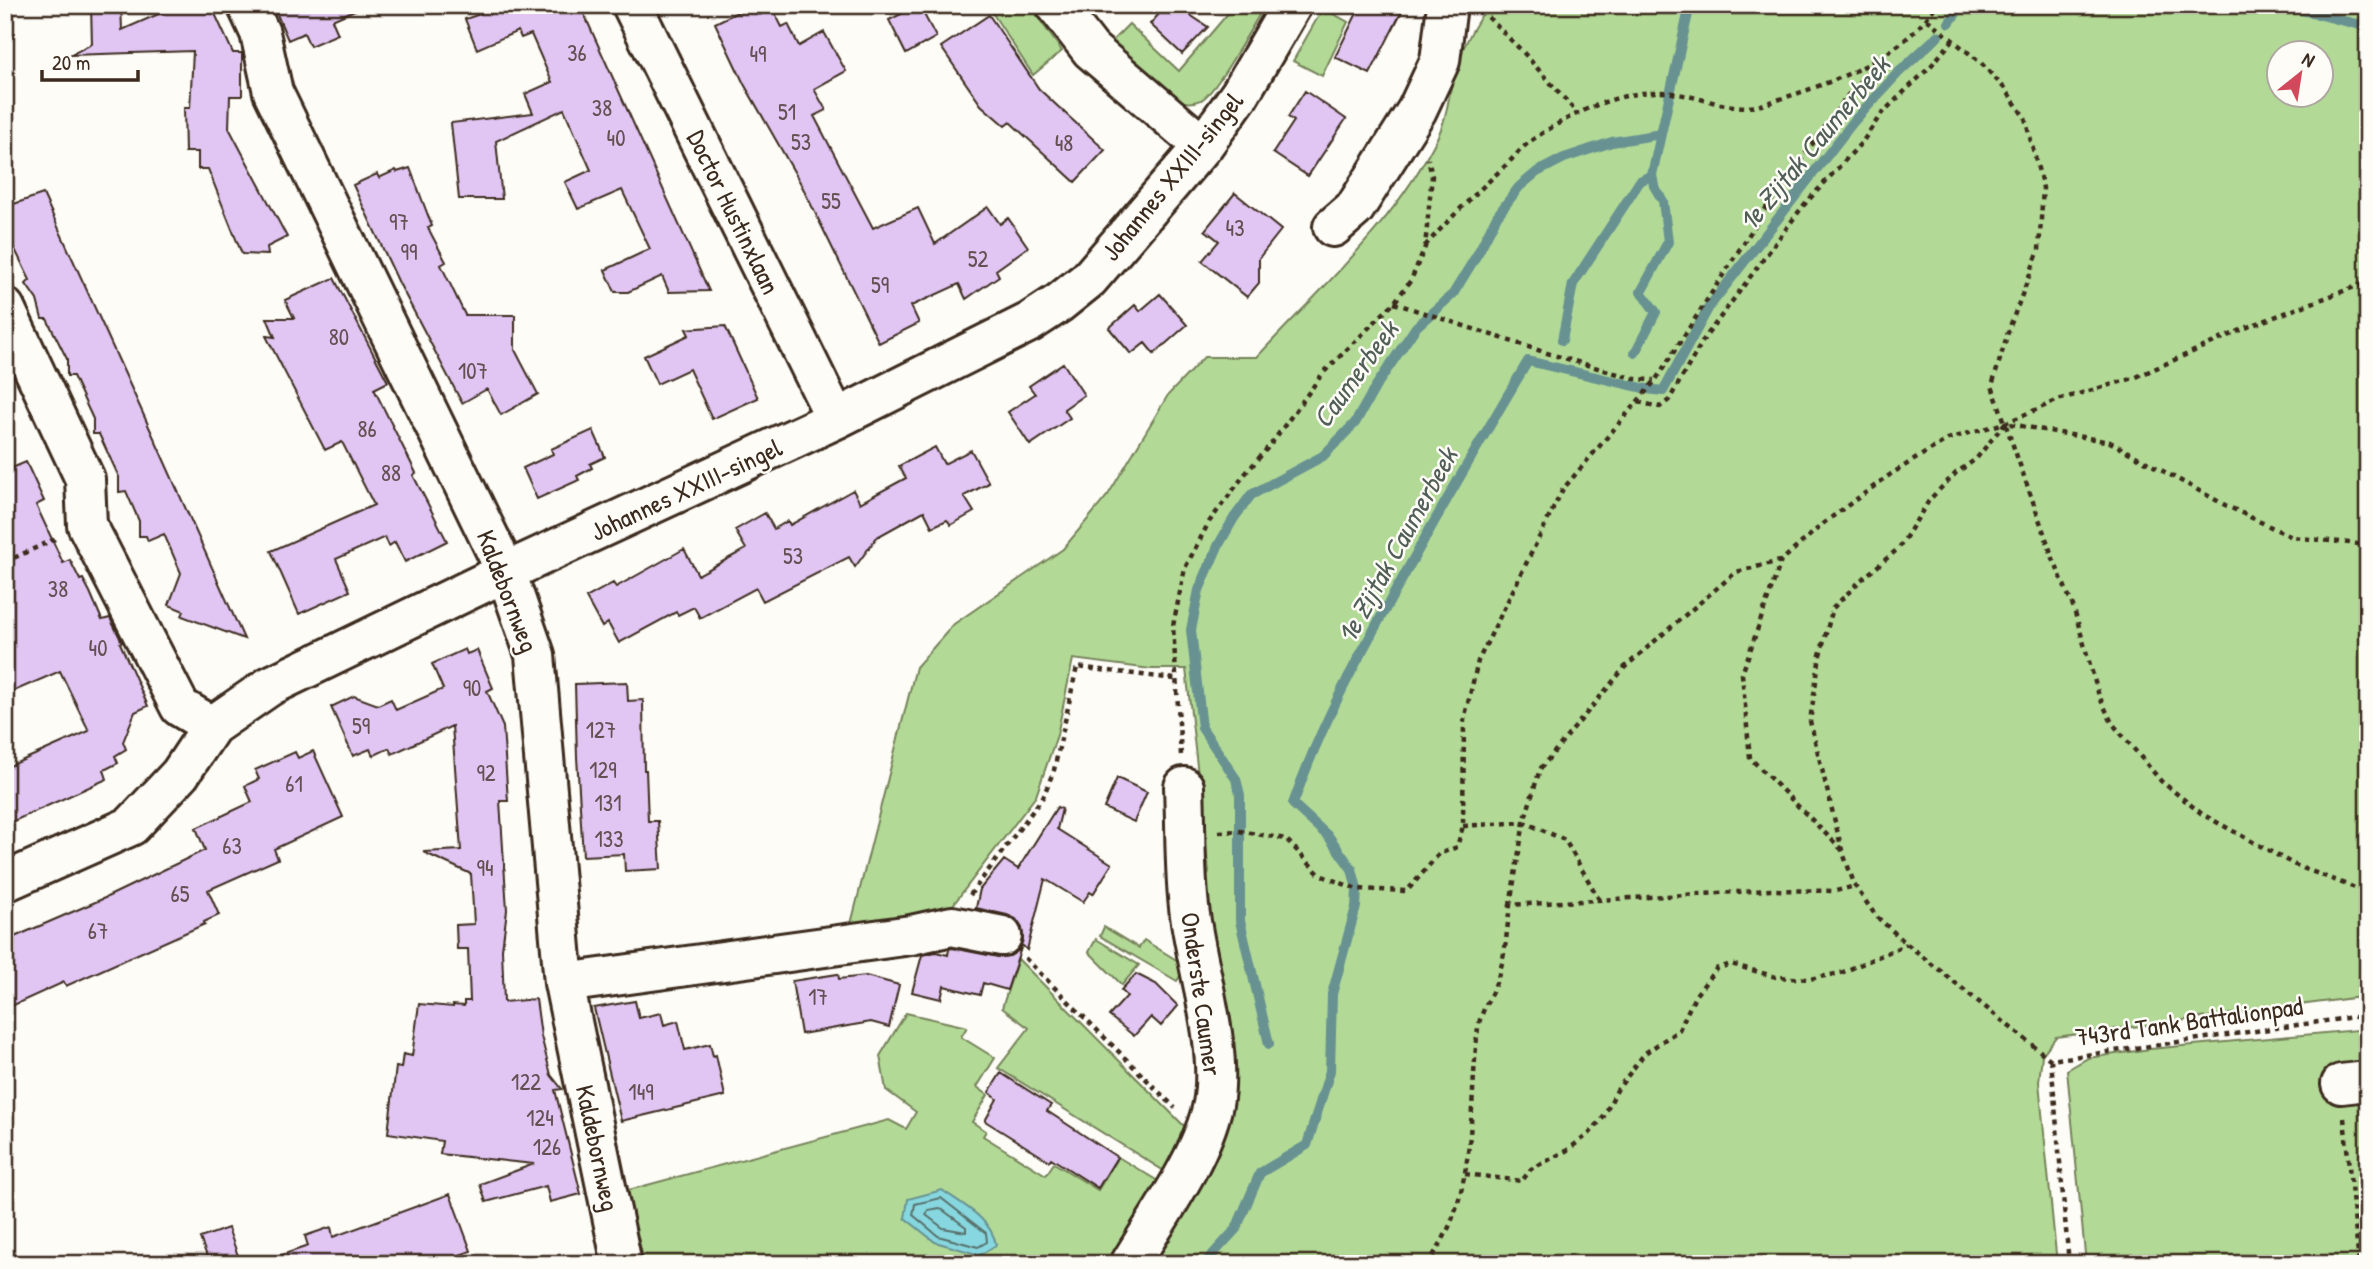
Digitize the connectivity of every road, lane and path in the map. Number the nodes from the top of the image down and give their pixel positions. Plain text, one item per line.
1 (247, 5) edge
2 (632, 5) edge
3 (1056, 5) edge
4 (1292, 5) edge
5 (1447, 5) edge
6 (1476, 5) edge
7 (1936, 5) edge
8 (1930, 21) junction
9 (1952, 39) junction
10 (1880, 59) junction
11 (1418, 110) junction
12 (1578, 114) junction
13 (1203, 146) junction
14 (1333, 227) dead end
15 (1425, 247) junction
16 (2368, 282) edge
17 (1394, 303) junction
18 (5, 308) edge
19 (1655, 381) junction
20 (1638, 402) junction
21 (836, 419) junction
22 (2005, 423) junction
23 (88, 525) junction
24 (2368, 545) edge
25 (1781, 561) junction
26 (5, 562) edge
27 (506, 572) junction
28 (1175, 679) junction
29 (212, 726) junction
30 (1184, 788) joint
31 (1524, 822) junction
32 (1463, 826) junction
33 (1239, 831) dead end
34 (1842, 850) junction
35 (5, 882) edge
36 (1855, 886) junction
37 (2368, 894) edge
38 (1600, 901) junction
39 (1510, 905) junction
40 (952, 926) junction
41 (1002, 936) joint
42 (1907, 944) junction
43 (564, 983) junction
44 (2368, 1014) edge
45 (2051, 1060) junction
46 (2354, 1083) edge
47 (1203, 1136) junction
48 (1465, 1174) junction
49 (622, 1264) edge
50 (1130, 1264) edge
51 (1427, 1264) edge
52 (2069, 1264) edge
53 (2359, 1264) edge

1 - 27 street, Kaldebornweg
2 - 21 street, Doctor Hustinxlaan
3 - 13 street
4 - 13 street, Johannes XXIII-singel
5 - 11 street
6 - 12 path
7 - 8 path
8 - 9 path
8 - 10 path
9 - 20 path
9 - 22 path
10 - 12 path
10 - 19 path
11 - 14 street
11 - 15 path
12 - 15 path
13 - 21 street, Johannes XXIII-singel
15 - 17 path
16 - 22 path
17 - 19 path
17 - 28 path
18 - 23 street
19 - 20 path
20 - 32 path
21 - 27 street, Johannes XXIII-singel
22 - 24 path
22 - 25 path
22 - 34 path
22 - 37 path
23 - 26 path
23 - 29 street
25 - 31 path
25 - 34 path
27 - 29 street, Johannes XXIII-singel
27 - 43 street, Kaldebornweg
28 - 30 path
28 - 40 path
29 - 35 street, Johannes XXIII-singel
30 - 47 street, Onderste Caumer
31 - 32 path
31 - 38 path
31 - 39 path
32 - 33 path
34 - 36 path
36 - 38 path
36 - 42 path
38 - 39 path
39 - 48 path
40 - 41 street
40 - 43 street
41 - 47 path
42 - 45 path
42 - 48 path
43 - 49 street, Kaldebornweg
44 - 45 path, 743rd Tank Battalionpad
45 - 52 path, 743rd Tank Battalionpad
46 - 53 path
47 - 50 street, Onderste Caumer
48 - 51 path

